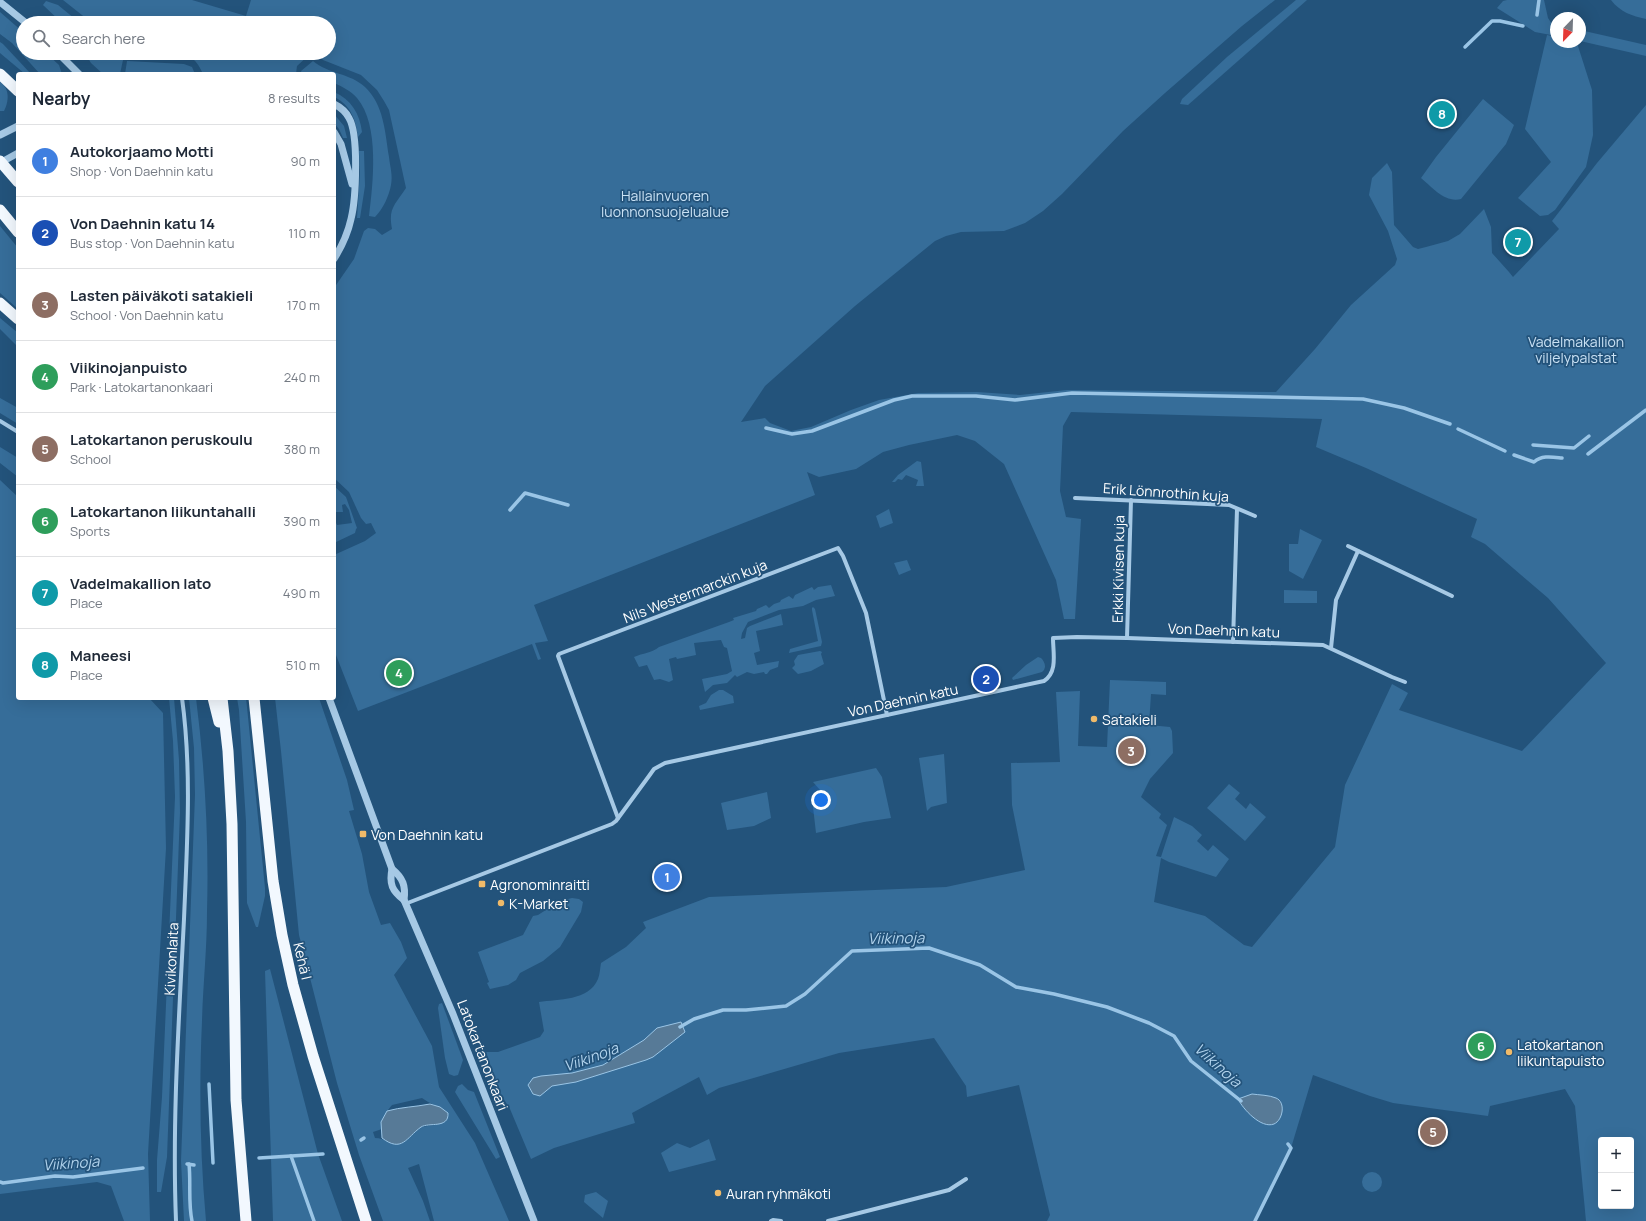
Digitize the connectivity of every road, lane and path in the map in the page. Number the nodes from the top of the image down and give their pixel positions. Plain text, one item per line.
1 (0, 2) edge
2 (17, 16) edge
3 (65, 60) edge
4 (77, 72) edge
5 (0, 74) edge
6 (16, 89) edge
7 (336, 105) edge
8 (16, 127) edge
9 (0, 135) edge
10 (336, 136) edge
11 (16, 154) edge
12 (0, 162) edge
13 (16, 180) edge
14 (354, 192) junction
15 (0, 210) edge
16 (16, 230) edge
17 (336, 256) edge
18 (0, 303) edge
19 (16, 317) edge
20 (0, 420) edge
21 (16, 431) edge
22 (1075, 498) dead end
23 (1131, 500) junction
24 (1237, 509) junction
25 (1255, 516) dead end
26 (1348, 546) dead end
27 (1358, 551) junction
28 (1452, 596) dead end
29 (1128, 638) junction
30 (1233, 642) junction
31 (1331, 648) junction
32 (1405, 682) dead end
33 (182, 700) edge
34 (213, 700) edge
35 (222, 700) edge
36 (254, 700) edge
37 (330, 700) edge
38 (887, 715) junction
39 (228, 751) junction
40 (618, 818) junction
41 (392, 869) junction
42 (404, 902) junction
43 (966, 1179) dead end
44 (176, 1221) edge
45 (246, 1221) edge
46 (366, 1221) edge
47 (534, 1221) edge
48 (771, 1221) edge
49 (781, 1221) edge
50 (828, 1221) edge

1 - 2 street
3 - 4 street
5 - 6 highway
7 - 14 street
8 - 9 street
10 - 14 street
11 - 12 street
12 - 13 highway, bridge
14 - 17 street
15 - 16 highway
18 - 19 highway
20 - 21 street
22 - 23 street, Erik Lönnrothin kuja
23 - 24 street, Erik Lönnrothin kuja
23 - 29 street, Erkki Kivisen kuja
24 - 25 street, Erik Lönnrothin kuja
24 - 30 street
26 - 27 street
27 - 28 street
27 - 31 street
29 - 30 street, Von Daehnin katu
29 - 38 street, Von Daehnin katu
30 - 31 street, Von Daehnin katu
31 - 32 street, Von Daehnin katu
33 - 44 street, Kivikonlaita
34 - 39 highway
35 - 39 highway
36 - 46 highway, Kehä I
37 - 41 street, Latokartanonkaari
38 - 40 street, Von Daehnin katu
38 - 40 street, Nils Westermarckin kuja
39 - 45 highway
40 - 42 street, Von Daehnin katu
41 - 42 street, Latokartanonkaari
41 - 42 street, Latokartanonkaari
42 - 47 street, Latokartanonkaari
43 - 50 street
48 - 49 street

